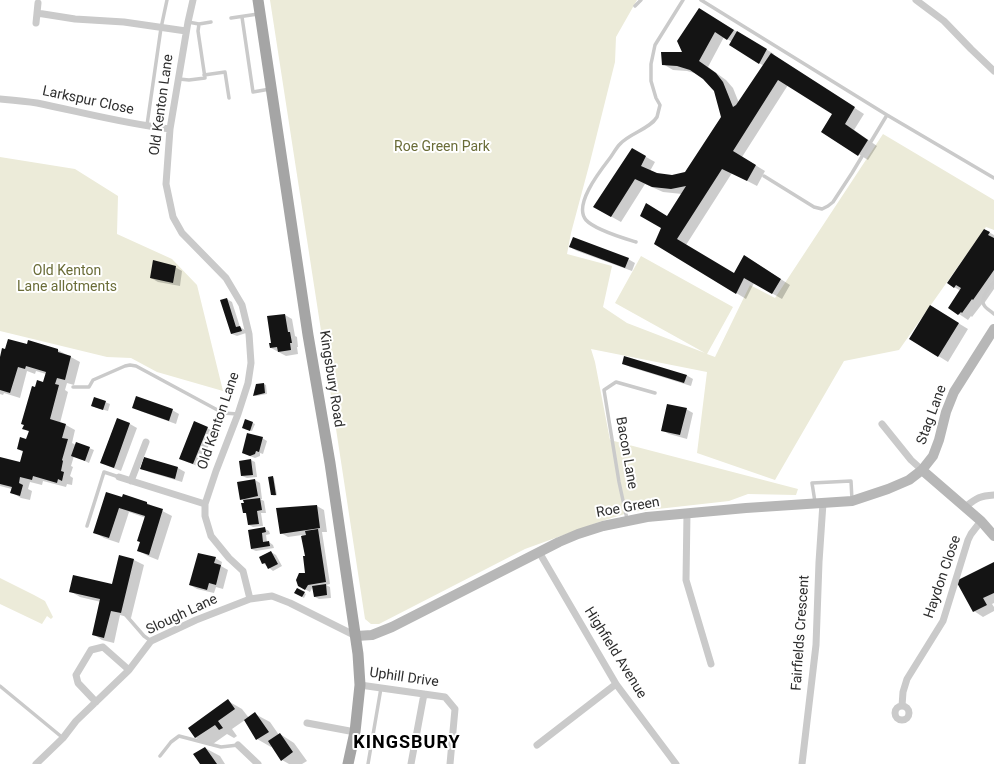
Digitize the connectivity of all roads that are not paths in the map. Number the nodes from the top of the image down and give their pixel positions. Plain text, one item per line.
1 (167, 0) edge
2 (193, 0) edge
3 (258, 0) edge
4 (641, 0) edge
5 (683, 0) edge
6 (701, 0) edge
7 (916, 0) edge
8 (38, 3) dead end
9 (635, 6) dead end
10 (37, 12) junction
11 (260, 14) junction
12 (242, 17) junction
13 (231, 18) dead end
14 (188, 22) junction
15 (211, 22) dead end
16 (36, 23) dead end
17 (198, 24) junction
18 (161, 28) junction
19 (186, 31) junction
20 (994, 70) edge
21 (204, 75) junction
22 (178, 79) junction
23 (271, 89) junction
24 (229, 98) dead end
25 (0, 99) edge
26 (887, 115) junction
27 (147, 126) junction
28 (170, 129) junction
29 (764, 176) dead end
30 (994, 178) edge
31 (636, 242) dead end
32 (994, 282) edge
33 (994, 314) edge
34 (994, 328) edge
35 (73, 387) dead end
36 (655, 393) dead end
37 (238, 414) junction
38 (882, 424) dead end
39 (146, 442) dead end
40 (922, 470) junction
41 (119, 477) joint
42 (131, 481) junction
43 (994, 495) edge
44 (852, 500) junction
45 (819, 503) junction
46 (205, 504) junction
47 (965, 507) junction
48 (687, 513) junction
49 (627, 520) junction
50 (981, 521) junction
51 (87, 526) dead end
52 (994, 536) edge
53 (539, 552) junction
54 (250, 599) junction
55 (124, 613) dead end
56 (356, 636) junction
57 (151, 641) junction
58 (711, 664) dead end
59 (128, 670) junction
60 (616, 684) junction
61 (360, 685) junction
62 (0, 686) edge
63 (381, 688) junction
64 (424, 694) junction
65 (96, 702) junction
66 (902, 706) dead end
67 (307, 723) dead end
68 (355, 732) junction
69 (63, 738) junction
70 (537, 744) dead end
71 (238, 745) joint
72 (160, 756) dead end
73 (40, 763) edge
74 (258, 764) edge
75 (348, 764) edge
76 (368, 764) edge
77 (411, 764) edge
78 (450, 764) edge
79 (676, 764) edge
80 (802, 764) edge

1 - 18 lane
2 - 14 street, Old Kenton Lane
3 - 11 main road, Kingsbury Road
4 - 9 lane
5 - 31 lane
6 - 26 lane
7 - 20 street
8 - 10 street
10 - 16 street
10 - 18 street
11 - 12 lane
11 - 23 main road, Kingsbury Road
12 - 13 lane
12 - 23 lane
14 - 17 lane
14 - 19 street, Old Kenton Lane
15 - 17 lane
17 - 21 lane
18 - 19 street
18 - 27 lane
19 - 22 street, Old Kenton Lane
21 - 22 lane
21 - 24 lane
22 - 28 street, Old Kenton Lane
23 - 56 main road, Kingsbury Road
25 - 27 street, Larkspur Close
26 - 29 lane
26 - 30 lane
27 - 28 street, Larkspur Close
28 - 37 street, Old Kenton Lane
32 - 33 lane
34 - 40 street, Stag Lane
35 - 37 lane
36 - 49 lane, Bacon Lane
37 - 46 street, Old Kenton Lane
38 - 40 street
39 - 42 street
40 - 44 street, Roe Green
40 - 47 street
41 - 42 street
41 - 51 lane
42 - 46 street
43 - 47 street
44 - 45 street, Roe Green
44 - 45 lane
45 - 48 street, Roe Green
45 - 80 street, Fairfields Crescent
46 - 54 street, Old Kenton Lane
47 - 50 street
48 - 49 street, Roe Green
48 - 58 street
49 - 53 street, Roe Green
50 - 52 street
50 - 66 street, Haydon Close
53 - 56 street, Roe Green
53 - 60 street, Highfield Avenue
54 - 56 street, Slough Lane
54 - 57 street, Slough Lane
55 - 57 lane
56 - 61 main road, Kingsbury Road
57 - 59 street, Slough Lane
59 - 65 street, Slough Lane
59 - 65 street
60 - 70 street
60 - 79 street, Highfield Avenue
61 - 63 street, Uphill Drive
61 - 68 main road, Kingsbury Road
62 - 69 lane
63 - 64 street, Uphill Drive
63 - 76 lane
64 - 77 street
64 - 78 street, Uphill Drive
65 - 69 street, Slough Lane
67 - 68 street
68 - 75 main road, Kingsbury Road
69 - 73 street, Slough Lane
71 - 72 lane
71 - 74 street

